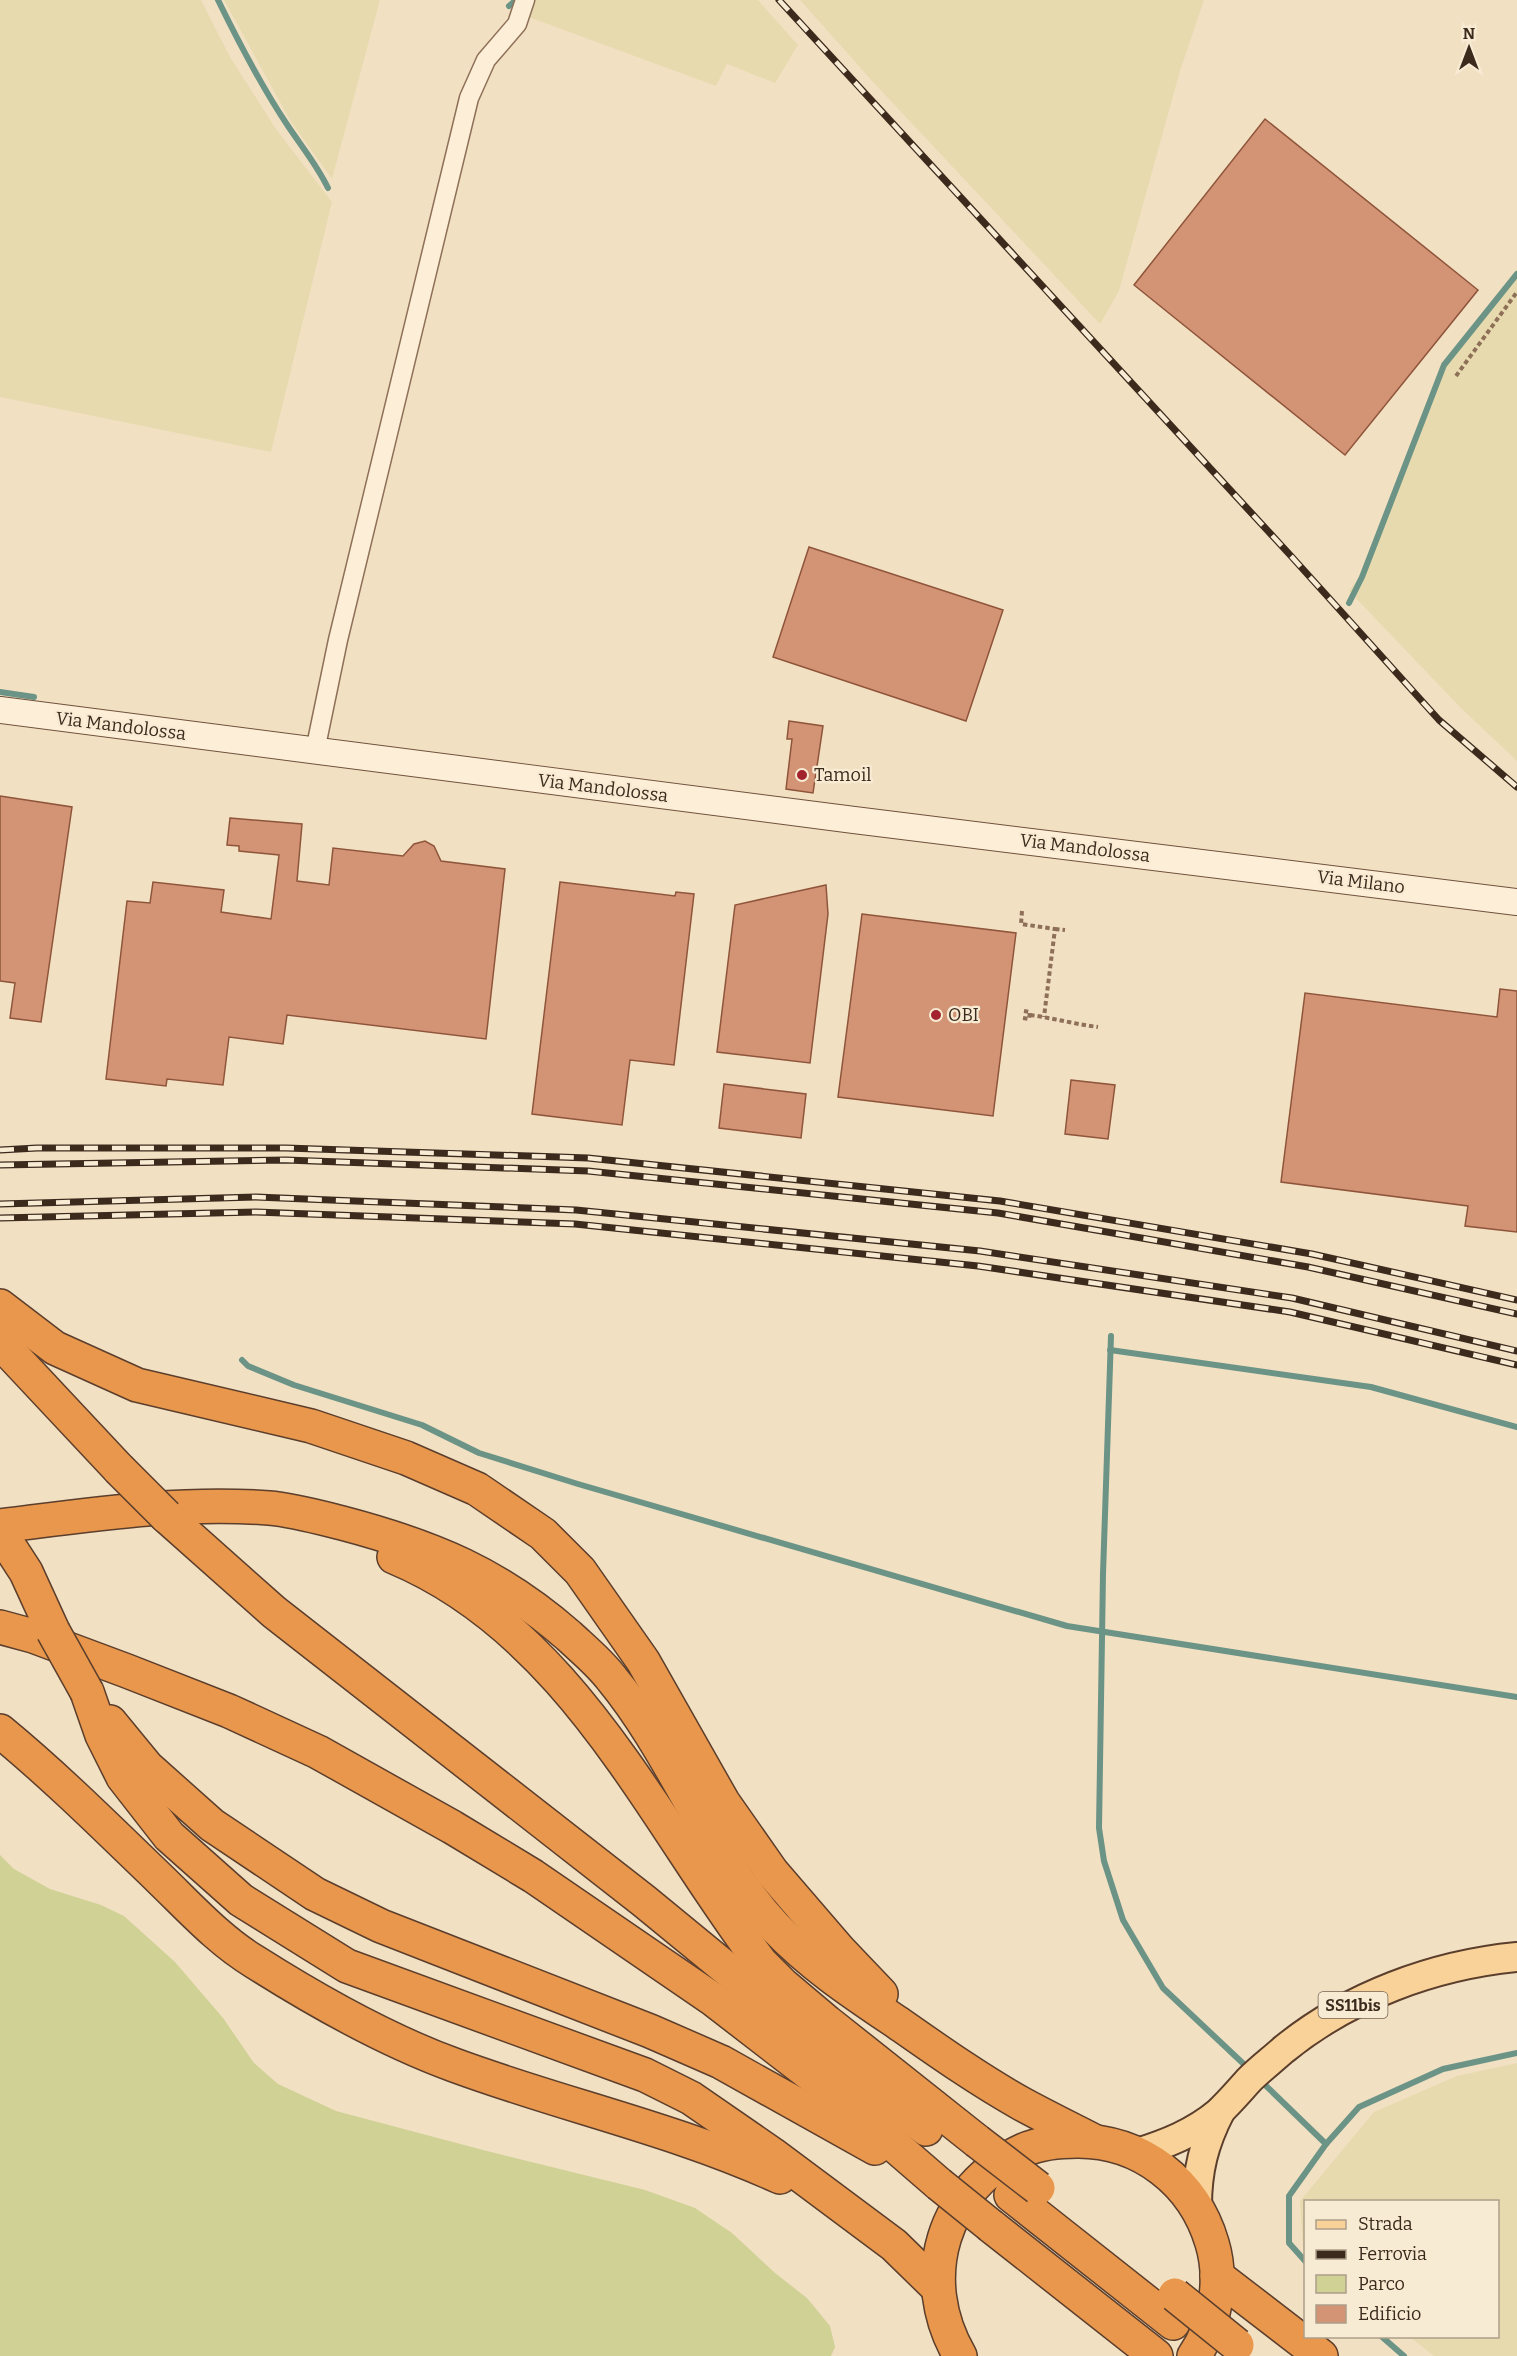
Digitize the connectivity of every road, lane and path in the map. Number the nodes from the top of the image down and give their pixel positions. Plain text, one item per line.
1 (525, 0) edge
2 (1517, 292) edge
3 (1456, 376) dead end
4 (0, 710) edge
5 (315, 751) junction
6 (1206, 862) joint
7 (1517, 902) edge
8 (1022, 911) dead end
9 (1055, 928) junction
10 (1065, 930) dead end
11 (1024, 1011) dead end
12 (1030, 1015) junction
13 (1044, 1017) junction
14 (1023, 1018) dead end
15 (1098, 1027) dead end
16 (0, 1306) edge
17 (0, 1342) edge
18 (207, 1507) junction
19 (2, 1533) edge
20 (0, 1627) edge
21 (87, 1692) junction
22 (0, 1731) edge
23 (1517, 1957) edge
24 (927, 2043) junction
25 (1220, 2112) junction
26 (1095, 2141) junction
27 (969, 2149) junction
28 (1137, 2153) junction
29 (939, 2184) junction
30 (832, 2200) junction
31 (1197, 2206) junction
32 (1217, 2276) junction
33 (937, 2286) junction
34 (1234, 2352) edge
35 (1152, 2353) edge
36 (960, 2356) edge
37 (1194, 2356) edge
38 (1321, 2356) edge

1 - 5 street
2 - 3 path
4 - 5 main road, Via Mandolossa
5 - 6 main road, Via Mandolossa
6 - 7 main road, Via Milano
8 - 9 path
9 - 10 path
9 - 13 path
11 - 12 path
12 - 13 path
12 - 14 path
13 - 15 path
16 - 24 highway
17 - 27 highway, bridge
18 - 19 highway
18 - 24 highway
18 - 27 highway
19 - 21 highway, bridge
20 - 29 highway
21 - 29 highway
21 - 30 highway
22 - 30 highway
23 - 25 main road, SS11bis
24 - 26 highway
25 - 28 main road, SS11bis
25 - 31 main road, SS11bis
26 - 28 highway
26 - 33 highway
27 - 34 highway
28 - 31 highway
29 - 35 highway, bridge
30 - 33 highway
31 - 32 highway
32 - 37 highway
32 - 38 highway
33 - 36 highway

